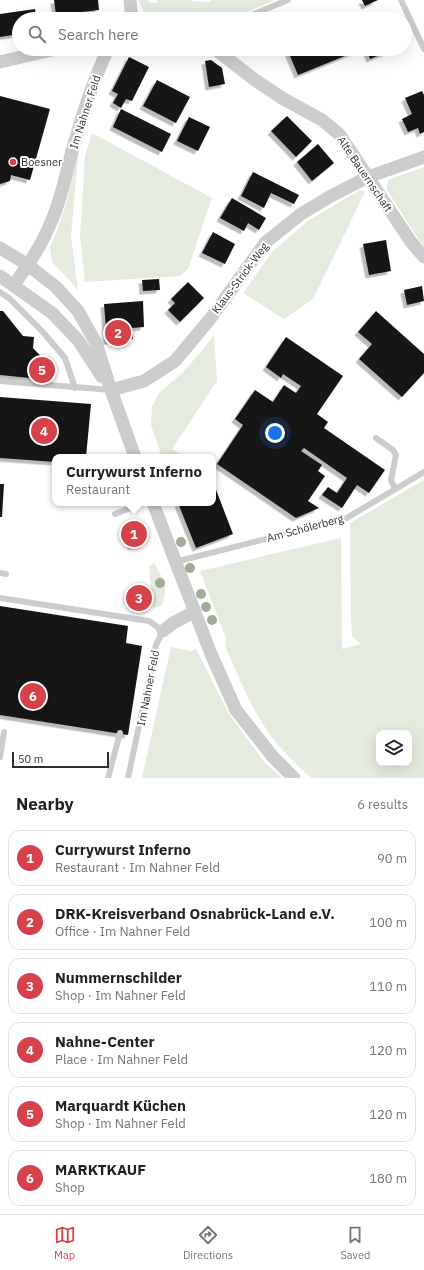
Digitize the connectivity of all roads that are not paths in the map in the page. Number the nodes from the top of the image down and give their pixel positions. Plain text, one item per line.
1 (130, 0) edge
2 (288, 0) edge
3 (401, 0) edge
4 (131, 12) edge
5 (259, 12) edge
6 (407, 12) edge
7 (412, 23) edge
8 (424, 49) edge
9 (26, 56) edge
10 (105, 56) edge
11 (224, 56) edge
12 (0, 62) edge
13 (424, 157) edge
14 (368, 177) junction
15 (0, 248) edge
16 (424, 257) edge
17 (28, 265) junction
18 (0, 276) edge
19 (14, 285) junction
20 (0, 292) edge
21 (0, 381) edge
22 (75, 388) junction
23 (111, 390) junction
24 (376, 438) dead end
25 (134, 454) edge
26 (424, 472) edge
27 (394, 489) junction
28 (135, 506) edge
29 (154, 506) edge
30 (115, 514) dead end
31 (175, 562) junction
32 (0, 598) edge
33 (194, 612) junction
34 (163, 632) junction
35 (4, 732) dead end
36 (120, 733) dead end
37 (0, 757) edge
38 (108, 778) edge
39 (128, 778) edge
40 (294, 778) edge

1 - 4 street
2 - 5 lane
3 - 6 lane
7 - 8 lane
9 - 12 street
10 - 17 street, Im Nahner Feld
11 - 14 street, Alte Bauernschaft
13 - 14 street, Klaus-Strick-Weg
14 - 16 street, Alte Bauernschaft
14 - 23 street, Klaus-Strick-Weg
15 - 17 street
17 - 19 street, Im Nahner Feld
17 - 23 street
18 - 19 street
19 - 23 street
20 - 22 lane
21 - 22 lane
22 - 23 lane
23 - 25 street
24 - 27 lane
26 - 27 lane, Am Schölerberg
27 - 31 lane, Am Schölerberg
28 - 30 lane
29 - 31 street
31 - 33 street
32 - 34 lane
33 - 34 street, Im Nahner Feld
33 - 40 street
34 - 39 lane, Im Nahner Feld
35 - 37 lane
36 - 38 lane

